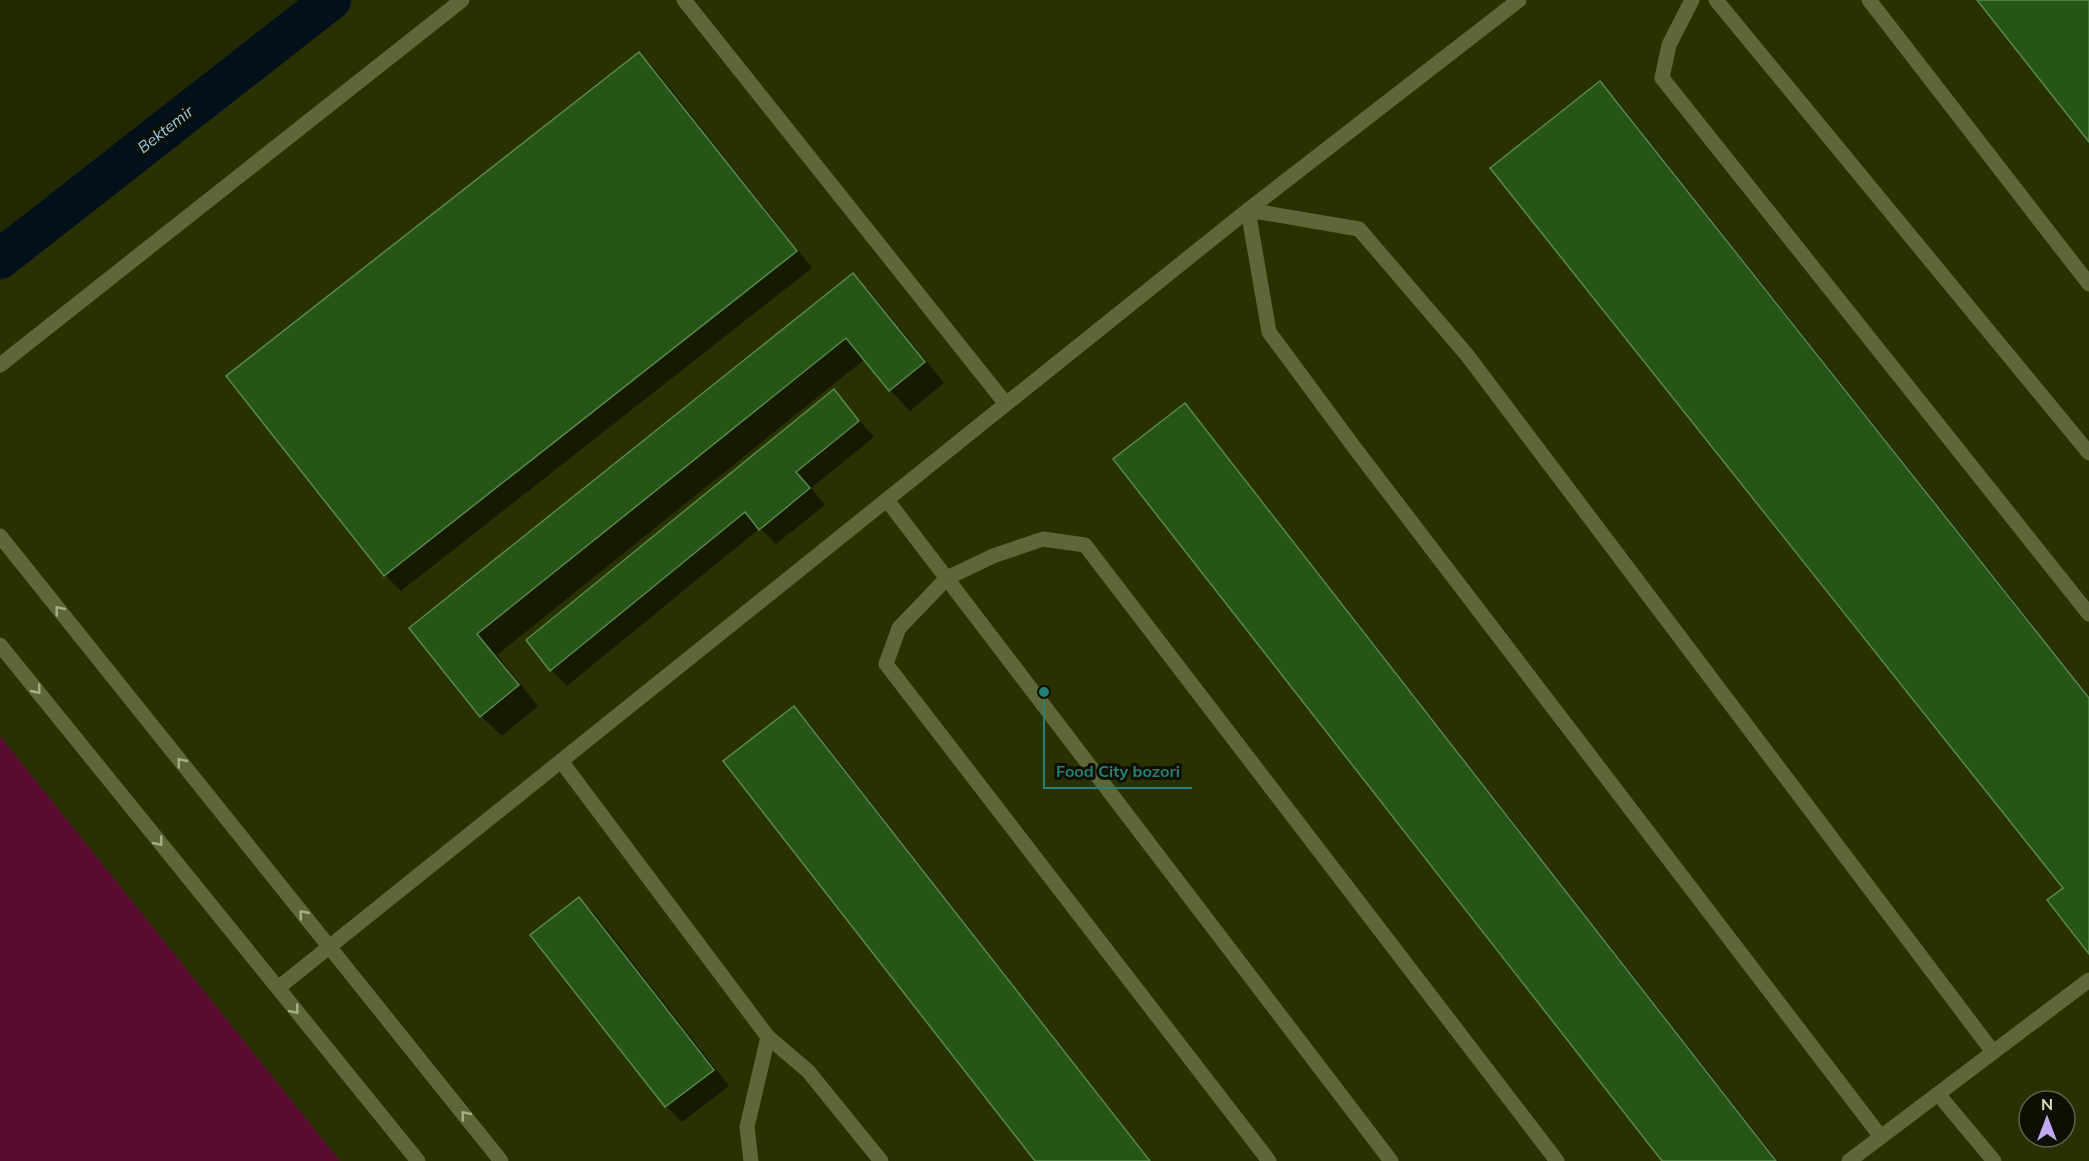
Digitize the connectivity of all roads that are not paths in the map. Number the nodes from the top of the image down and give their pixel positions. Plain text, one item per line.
1 (462, 0) edge
2 (684, 0) edge
3 (1519, 0) edge
4 (1692, 0) edge
5 (1716, 0) edge
6 (1869, 0) edge
7 (1248, 210) junction
8 (2089, 284) edge
9 (0, 365) edge
10 (1005, 404) junction
11 (2089, 453) edge
12 (887, 500) junction
13 (0, 536) edge
14 (947, 578) junction
15 (2089, 614) edge
16 (0, 645) edge
17 (561, 761) junction
18 (329, 946) junction
19 (2089, 980) edge
20 (278, 988) junction
21 (768, 1037) junction
22 (1993, 1053) junction
23 (1938, 1094) junction
24 (1881, 1137) junction
25 (418, 1161) edge
26 (501, 1161) edge
27 (751, 1161) edge
28 (881, 1161) edge
29 (1269, 1161) edge
30 (1391, 1161) edge
31 (1557, 1161) edge
32 (1849, 1161) edge
33 (1994, 1161) edge

1 - 9 lane
2 - 10 lane
3 - 7 lane
4 - 15 lane
5 - 11 lane
6 - 8 lane
7 - 10 lane
7 - 22 lane
7 - 24 lane
10 - 12 lane
12 - 14 lane
12 - 17 lane
18 -> 13 lane
14 - 29 lane
14 - 30 lane
14 - 31 lane
16 -> 20 lane
17 - 18 lane
17 - 21 lane
18 - 20 lane
26 -> 18 lane
19 - 22 lane
20 -> 25 lane
21 - 27 lane
21 - 28 lane
22 - 23 lane
23 - 24 lane
23 - 33 lane
24 - 32 lane

